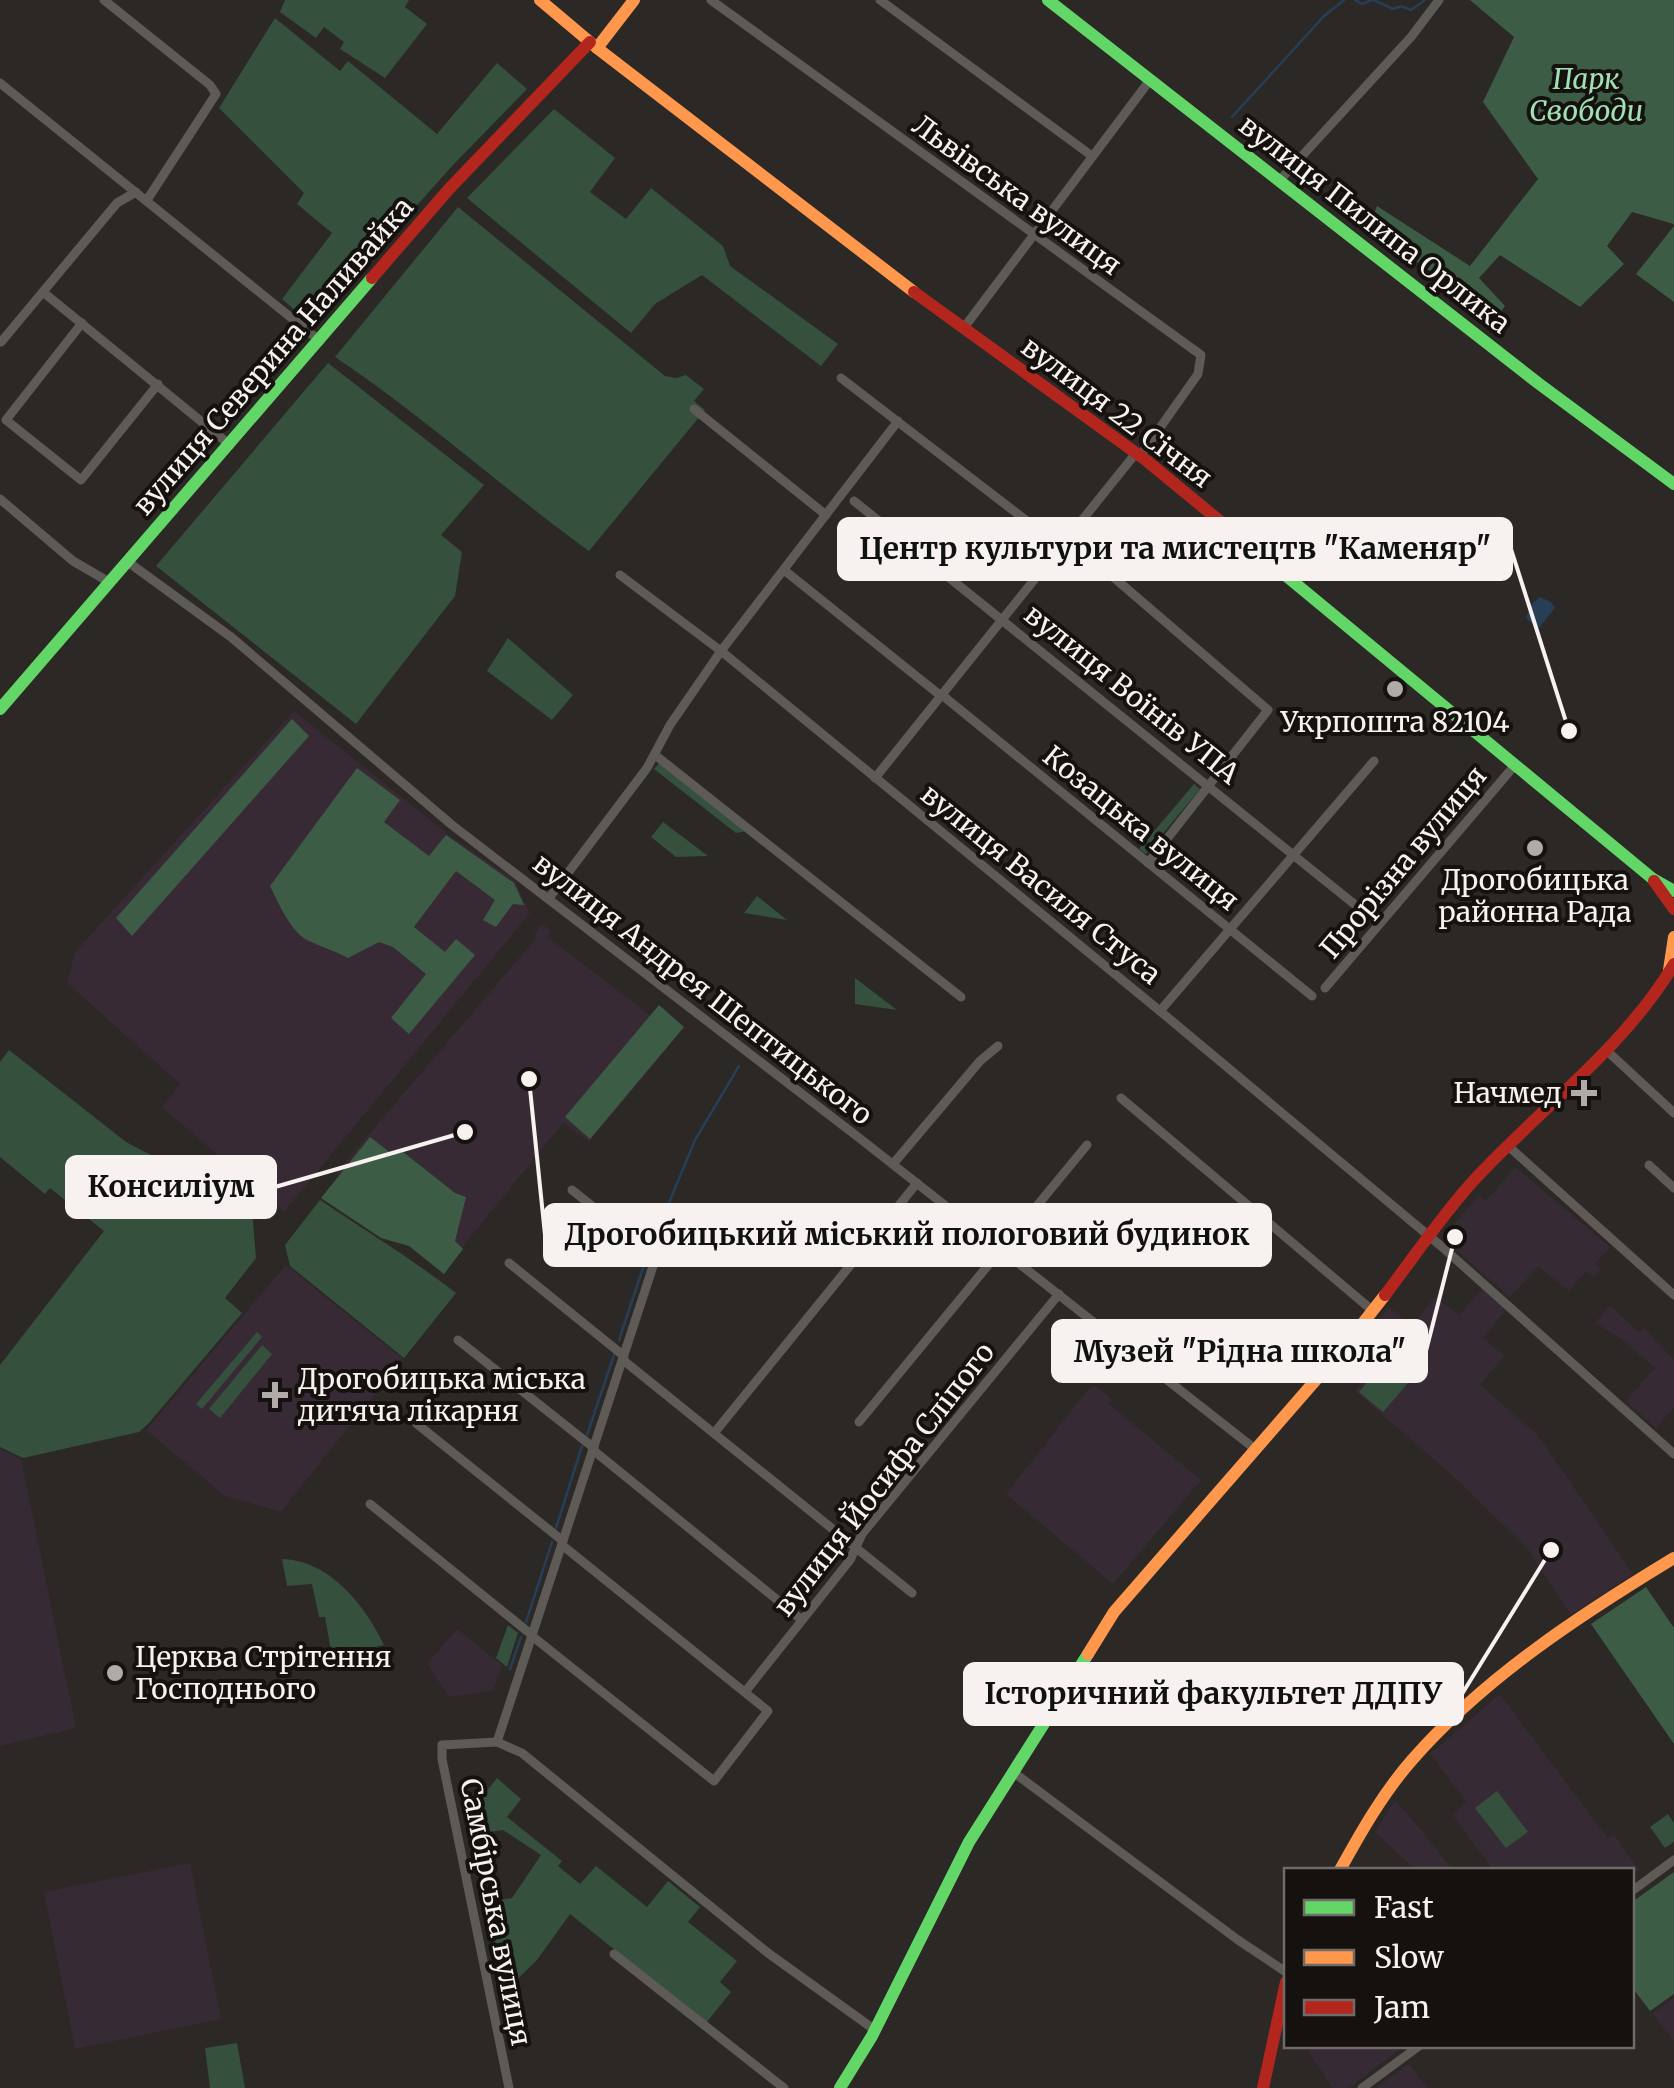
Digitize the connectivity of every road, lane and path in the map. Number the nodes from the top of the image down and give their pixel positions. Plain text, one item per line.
1 (104, 0) edge
2 (540, 0) edge
3 (634, 0) edge
4 (710, 0) edge
5 (880, 0) edge
6 (1048, 0) edge
7 (1439, 0) edge
8 (593, 45) junction
9 (1150, 80) junction
10 (2, 88) edge
11 (1092, 156) junction
12 (1280, 180) junction
13 (136, 192) junction
14 (147, 200) junction
15 (1033, 235) junction
16 (43, 292) junction
17 (82, 323) junction
18 (963, 329) junction
19 (320, 341) junction
20 (1, 342) edge
21 (841, 378) dead end
22 (158, 384) junction
23 (694, 410) dead end
24 (898, 421) junction
25 (231, 446) junction
26 (1138, 454) junction
27 (1674, 484) edge
28 (0, 500) edge
29 (854, 501) dead end
30 (826, 516) junction
31 (1065, 543) junction
32 (128, 562) junction
33 (784, 570) junction
34 (620, 574) dead end
35 (109, 582) junction
36 (1003, 620) junction
37 (720, 651) junction
38 (942, 695) junction
39 (0, 709) edge
40 (655, 755) junction
41 (1374, 761) dead end
42 (1515, 765) junction
43 (874, 778) junction
44 (1210, 786) junction
45 (1295, 855) junction
46 (1148, 863) junction
47 (1653, 879) junction
48 (1674, 881) edge
49 (1674, 890) edge
50 (549, 898) junction
51 (1674, 909) edge
52 (1380, 924) junction
53 (1230, 929) junction
54 (1674, 938) edge
55 (1672, 969) edge
56 (1326, 988) dead end
57 (1312, 996) dead end
58 (961, 997) dead end
59 (1160, 1010) junction
60 (998, 1046) dead end
61 (1606, 1050) junction
62 (1121, 1098) dead end
63 (1674, 1113) edge
64 (1087, 1145) dead end
65 (1506, 1145) junction
66 (893, 1164) junction
67 (1649, 1165) dead end
68 (918, 1183) junction
69 (1674, 1188) edge
70 (572, 1190) dead end
71 (1428, 1235) junction
72 (1000, 1249) junction
73 (509, 1263) dead end
74 (1059, 1294) junction
75 (1674, 1296) edge
76 (1374, 1311) junction
77 (458, 1340) dead end
78 (623, 1358) junction
79 (859, 1422) dead end
80 (416, 1424) dead end
81 (715, 1432) junction
82 (1255, 1448) junction
83 (594, 1449) junction
84 (1674, 1454) edge
85 (370, 1504) dead end
86 (563, 1544) junction
87 (856, 1547) junction
88 (1674, 1558) edge
89 (912, 1593) dead end
90 (802, 1620) junction
91 (532, 1635) junction
92 (745, 1692) junction
93 (498, 1742) junction
94 (1013, 1772) junction
95 (1674, 1860) edge
96 (1341, 1868) edge
97 (1634, 1889) edge
98 (614, 1954) dead end
99 (1284, 1971) edge
100 (1284, 1991) edge
101 (875, 2030) junction
102 (1416, 2048) edge
103 (509, 2088) edge
104 (784, 2088) edge
105 (840, 2088) edge
106 (1263, 2088) edge
107 (1362, 2088) edge

1 - 14 street
2 - 8 street, вулиця 22 Січня
3 - 8 street, вулиця Северина Наливайка
4 - 15 street, Львівська вулиця
5 - 11 street
6 - 9 street, вулиця Пилипа Орлика
7 - 12 street
8 - 18 street, вулиця 22 Січня
8 - 19 street, вулиця Северина Наливайка
9 - 11 street
9 - 12 street, вулиця Пилипа Орлика
10 - 13 street
11 - 15 street
12 - 27 street, вулиця Пилипа Орлика
13 - 14 street
13 - 16 street
14 - 19 street
15 - 18 street
15 - 26 street, Львівська вулиця
16 - 17 street
16 - 20 street
17 - 22 street
17 - 22 street
18 - 26 street, вулиця 22 Січня
19 - 25 street, вулиця Северина Наливайка
21 - 24 street
22 - 25 street
23 - 30 street
24 - 30 street
24 - 31 street
25 - 32 street, вулиця Северина Наливайка
26 - 31 street
26 - 42 street, вулиця 22 Січня
28 - 35 street
29 - 36 street, вулиця Воїнів УПА
30 - 33 street
31 - 36 street
31 - 44 street
32 - 35 street, вулиця Северина Наливайка
32 - 50 street, вулиця Андрея Шептицького
33 - 37 street
33 - 38 street, Козацька вулиця
34 - 37 street, вулиця Василя Стуса
35 - 39 street, вулиця Северина Наливайка
36 - 38 street
36 - 44 street, вулиця Воїнів УПА
37 - 40 street
37 - 43 street, вулиця Василя Стуса
38 - 43 street
38 - 46 street, Козацька вулиця
40 - 50 street
40 - 58 street
41 - 45 street
42 - 47 street, вулиця 22 Січня
42 - 52 street, Прорізна вулиця
43 - 59 street, вулиця Василя Стуса
44 - 45 street, вулиця Воїнів УПА
44 - 46 street
45 - 52 street, вулиця Воїнів УПА
45 - 53 street
46 - 53 street, Козацька вулиця
47 - 48 street
47 - 49 street
47 - 51 street
50 - 66 street, вулиця Андрея Шептицького
52 - 56 street, Прорізна вулиця
53 - 57 street, Козацька вулиця
53 - 59 street
54 - 55 street
55 - 61 street
59 - 71 street, вулиця Василя Стуса
60 - 66 street
61 - 63 street
61 - 65 street
62 - 76 street
64 - 72 street
65 - 71 street
65 - 75 street
66 - 68 street, вулиця Андрея Шептицького
67 - 69 street
68 - 72 street, вулиця Андрея Шептицького
68 - 81 street
70 - 78 street
71 - 76 street
71 - 84 street, вулиця Василя Стуса
72 - 74 street, вулиця Андрея Шептицького
72 - 79 street
73 - 78 street
74 - 82 street, вулиця Андрея Шептицького
74 - 87 street, вулиця Йосифа Сліпого
76 - 82 street
77 - 83 street
78 - 81 street
78 - 83 street
80 - 86 street
81 - 87 street
82 - 94 street
83 - 86 street
83 - 90 street
85 - 91 street
86 - 91 street
86 - 92 street
87 - 89 street
87 - 90 street, вулиця Йосифа Сліпого
88 - 96 street
90 - 92 street, вулиця Йосифа Сліпого
91 - 92 street
91 - 93 street
93 - 101 street
93 - 103 street, Самбірська вулиця
94 - 99 street
94 - 101 street
95 - 97 street
98 - 104 street
100 - 106 street
101 - 105 street
102 - 107 street

